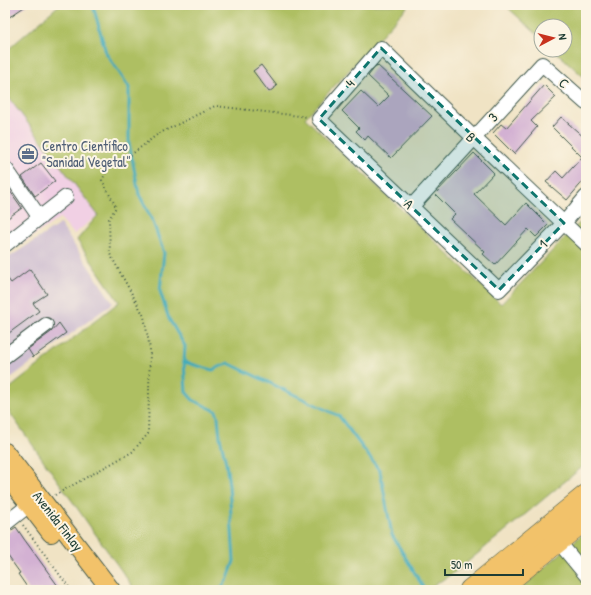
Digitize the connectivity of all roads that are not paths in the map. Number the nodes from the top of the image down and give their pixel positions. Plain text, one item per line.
1 (381, 48) joint
2 (542, 64) joint
3 (586, 103) edge
4 (319, 119) joint
5 (474, 139) junction
6 (6, 169) dead end
7 (66, 197) dead end
8 (586, 197) edge
9 (412, 206) junction
10 (40, 218) junction
11 (564, 223) junction
12 (586, 244) edge
13 (5, 245) edge
14 (499, 290) joint
15 (46, 325) dead end
16 (5, 356) edge
17 (5, 452) edge
18 (5, 474) edge
19 (586, 495) edge
20 (28, 508) edge
21 (586, 519) edge
22 (552, 535) junction
23 (586, 575) edge
24 (98, 590) edge
25 (111, 590) edge
26 (470, 590) edge
27 (498, 590) edge

1 - 4 street, 4
1 - 5 street, B
2 - 3 street, C
2 - 5 street, 3
4 - 9 street, A
5 - 9 street, 3
5 - 11 street, B
6 - 10 street
7 - 10 street
8 - 11 street, 1
9 - 14 street, A
10 - 13 street
11 - 12 street, B
11 - 14 street, 1
15 - 16 street
17 - 20 main road, Avenida Finlay
18 - 20 main road, Avenida Finlay
19 - 22 highway
20 - 24 main road, Avenida Finlay
20 - 25 main road, Avenida Finlay
21 - 22 highway
22 - 23 street
22 - 26 highway
22 - 27 highway

